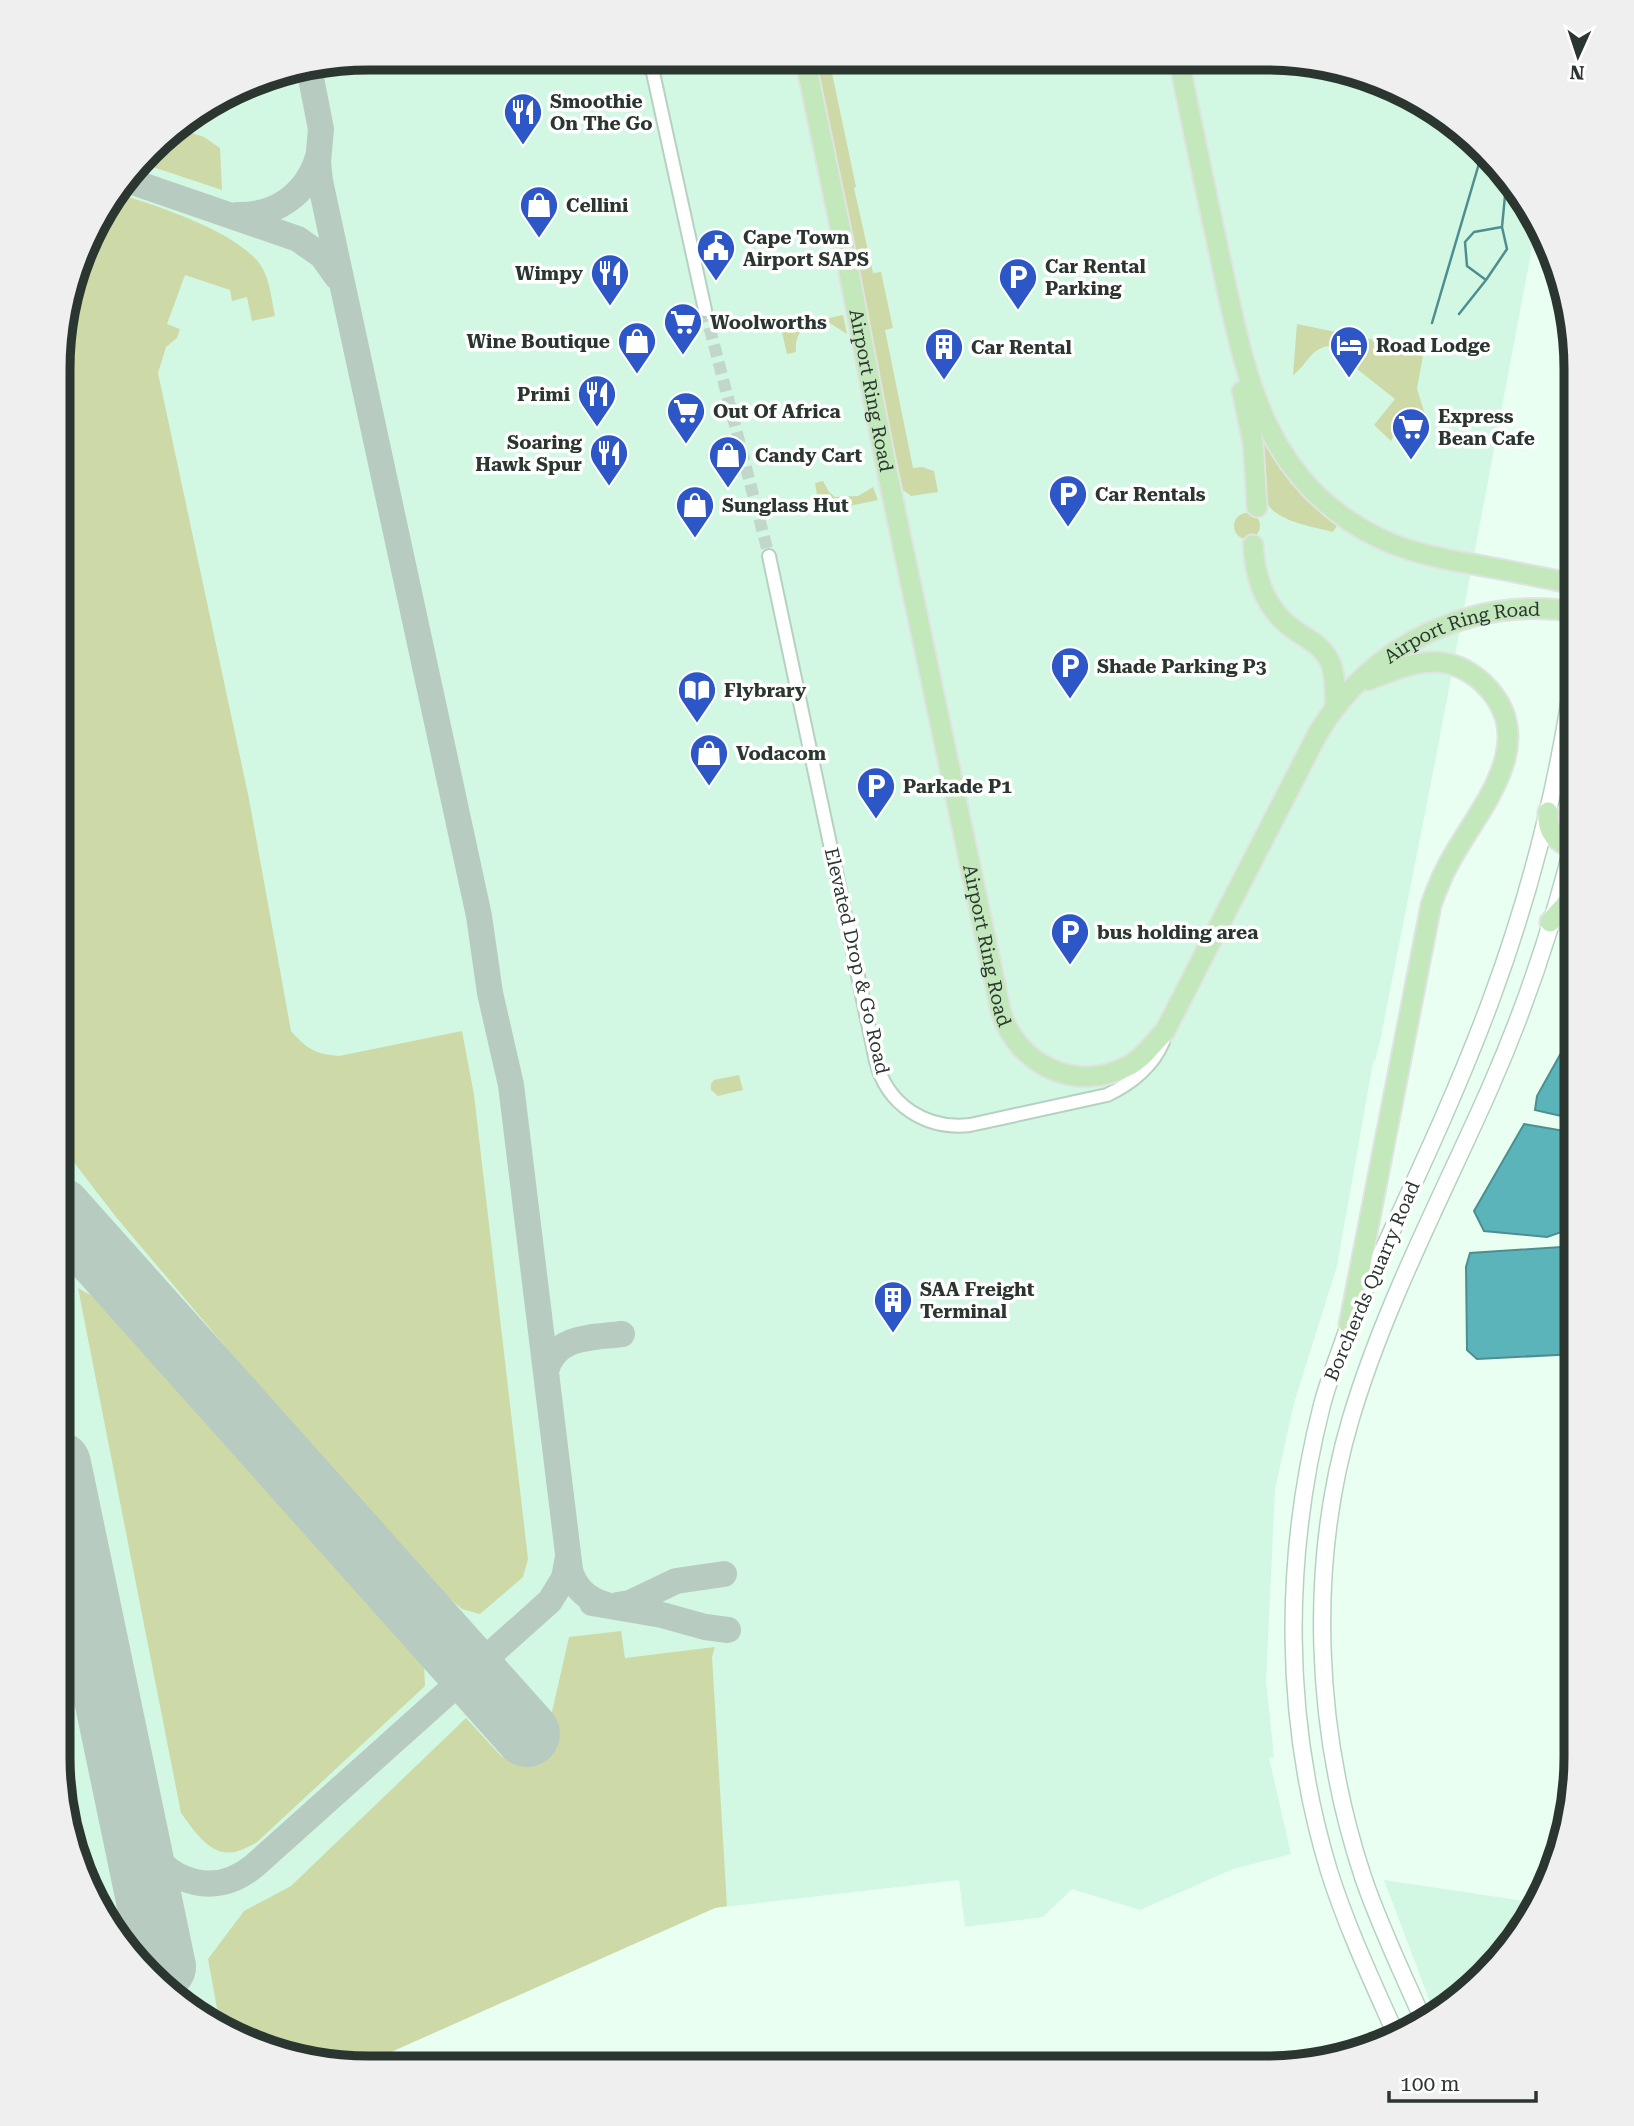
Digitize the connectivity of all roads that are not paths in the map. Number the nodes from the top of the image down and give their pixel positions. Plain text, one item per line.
1 (652, 70) edge
2 (807, 70) edge
3 (1181, 70) edge
4 (705, 310) tunnel mouth
5 (1241, 355) junction
6 (1256, 507) dead end
7 (1253, 545) dead end
8 (769, 556) tunnel mouth
9 (1564, 582) edge
10 (1564, 611) edge
11 (1357, 683) junction
12 (1335, 708) junction
13 (1564, 731) edge
14 (1548, 811) junction
15 (1564, 845) edge
16 (1564, 878) edge
17 (1564, 906) edge
18 (1550, 922) junction
19 (1165, 1031) junction
20 (1349, 1325) junction
21 (1420, 2013) edge
22 (1393, 2027) edge

1 - 4 street
2 - 19 main road, Airport Ring Road
3 - 5 main road
5 - 6 main road
5 - 9 main road
7 - 12 main road
8 - 19 street, Elevated Drop & Go Road
10 - 11 main road, Airport Ring Road
11 - 12 main road, Airport Ring Road
11 - 20 main road
12 - 19 main road, Airport Ring Road
13 - 14 main road, Borcherds Quarry Road
14 - 15 main road
14 - 20 main road, Borcherds Quarry Road
16 - 18 main road, Borcherds Quarry Road
17 - 18 main road
18 - 21 main road, Borcherds Quarry Road
20 - 22 main road, Borcherds Quarry Road

